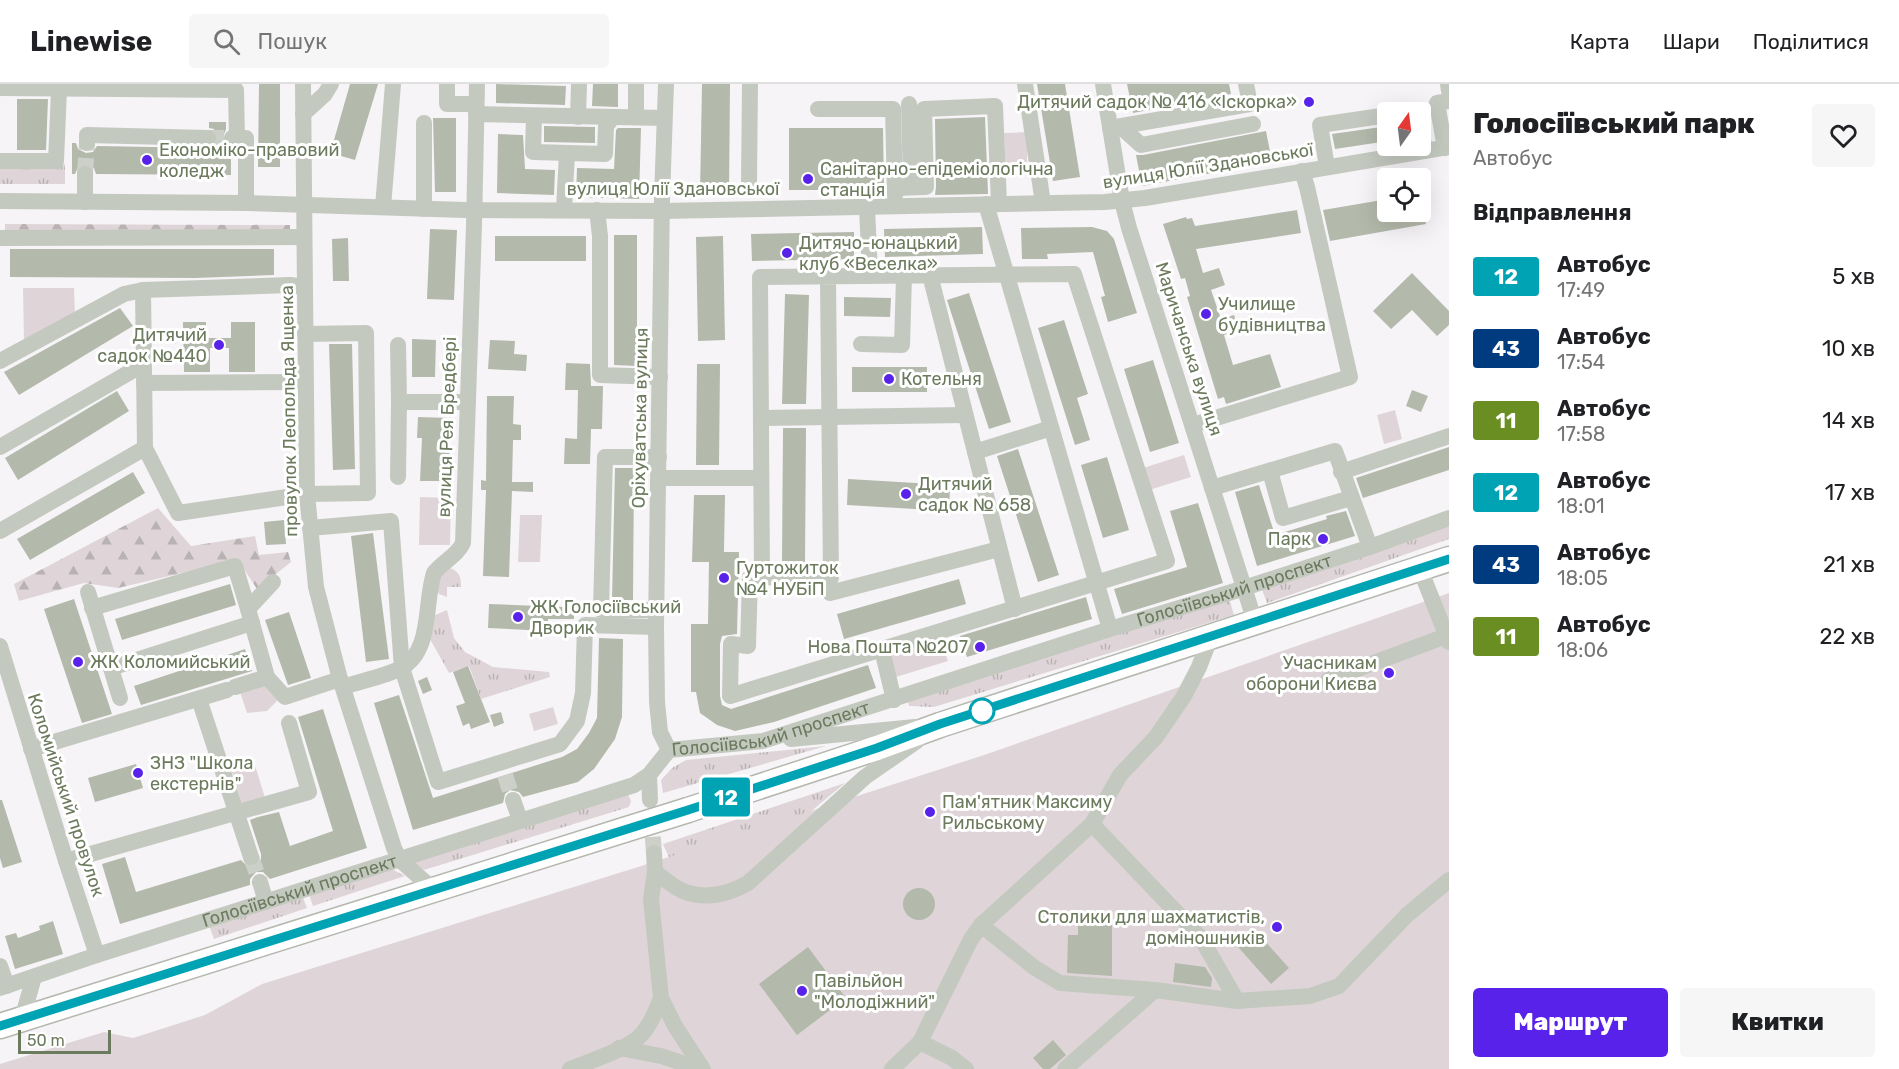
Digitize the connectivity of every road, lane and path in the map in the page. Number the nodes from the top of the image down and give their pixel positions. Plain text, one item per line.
1 (303, 84) edge
2 (331, 84) edge
3 (393, 84) edge
4 (447, 84) edge
5 (477, 84) edge
6 (579, 84) edge
7 (636, 84) edge
8 (666, 84) edge
9 (750, 84) edge
10 (1025, 84) edge
11 (1103, 84) edge
12 (1246, 84) edge
13 (1448, 84) edge
14 (0, 88) edge
15 (59, 90) junction
16 (1449, 91) edge
17 (1449, 101) edge
18 (909, 104) dead end
19 (476, 109) junction
20 (818, 109) dead end
21 (303, 114) junction
22 (534, 116) junction
23 (578, 117) junction
24 (613, 117) junction
25 (636, 117) junction
26 (1377, 117) edge
27 (664, 118) junction
28 (424, 123) dead end
29 (1253, 124) dead end
30 (1116, 128) junction
31 (208, 138) tunnel mouth
32 (87, 143) dead end
33 (1447, 148) edge
34 (1431, 150) edge
35 (567, 153) junction
36 (1394, 156) edge
37 (0, 161) edge
38 (1327, 167) junction
39 (1302, 171) junction
40 (85, 174) tunnel mouth
41 (749, 183) dead end
42 (903, 188) junction
43 (0, 201) edge
44 (85, 201) junction
45 (1122, 201) junction
46 (246, 203) junction
47 (1043, 203) junction
48 (993, 204) junction
49 (303, 205) junction
50 (895, 206) junction
51 (384, 207) junction
52 (867, 207) junction
53 (424, 209) junction
54 (564, 209) junction
55 (474, 210) junction
56 (597, 210) junction
57 (662, 211) junction
58 (304, 237) junction
59 (0, 238) edge
60 (1006, 274) junction
61 (930, 275) junction
62 (870, 276) junction
63 (904, 276) junction
64 (828, 277) junction
65 (305, 287) junction
66 (143, 290) junction
67 (305, 334) junction
68 (861, 344) dead end
69 (398, 345) dead end
70 (0, 361) edge
71 (144, 364) junction
72 (660, 377) junction
73 (305, 382) junction
74 (144, 383) junction
75 (399, 402) junction
76 (468, 402) junction
77 (965, 415) junction
78 (830, 417) junction
79 (761, 418) junction
80 (1193, 425) junction
81 (1051, 428) junction
82 (1449, 436) edge
83 (0, 447) edge
84 (145, 448) junction
85 (975, 452) junction
86 (659, 457) junction
87 (1270, 471) junction
88 (1341, 472) junction
89 (398, 477) dead end
90 (660, 478) junction
91 (761, 478) junction
92 (1212, 488) junction
93 (307, 494) junction
94 (1351, 498) junction
95 (1449, 518) edge
96 (310, 528) junction
97 (0, 531) edge
98 (1370, 547) junction
99 (999, 549) junction
100 (1449, 559) edge
101 (1420, 569) junction
102 (762, 577) junction
103 (273, 582) dead end
104 (1096, 583) junction
105 (1243, 588) junction
106 (830, 593) dead end
107 (1015, 609) junction
108 (250, 616) junction
109 (656, 619) junction
110 (1255, 622) junction
111 (1110, 629) junction
112 (1211, 636) junction
113 (1448, 639) edge
114 (0, 646) edge
115 (882, 650) junction
116 (111, 668) junction
117 (402, 668) junction
118 (4, 677) edge
119 (267, 677) junction
120 (1328, 680) dead end
121 (341, 683) junction
122 (199, 699) junction
123 (894, 700) junction
124 (123, 709) junction
125 (289, 723) dead end
126 (940, 724) junction
127 (763, 741) junction
128 (31, 749) junction
129 (669, 750) junction
130 (649, 775) junction
131 (513, 800) tunnel mouth
132 (650, 800) tunnel mouth
133 (236, 812) junction
134 (520, 820) junction
135 (1092, 824) junction
136 (654, 853) tunnel mouth
137 (251, 857) tunnel mouth
138 (399, 859) junction
139 (66, 861) junction
140 (654, 872) junction
141 (1449, 880) edge
142 (260, 882) tunnel mouth
143 (434, 890) junction
144 (266, 902) junction
145 (981, 925) junction
146 (97, 955) junction
147 (0, 966) edge
148 (34, 977) junction
149 (3, 987) edge
150 (1155, 990) junction
151 (661, 998) junction
152 (1237, 1001) junction
153 (11, 1023) edge
154 (920, 1042) junction
155 (620, 1048) junction
156 (954, 1064) edge
157 (570, 1069) edge
158 (702, 1069) edge
159 (892, 1069) edge
160 (966, 1069) edge
161 (1065, 1069) edge

1 - 21 street, провулок Леопольда Ященка
2 - 21 street
3 - 51 street
4 - 19 street
5 - 19 street, вулиця Рея Бредбері
6 - 23 street
7 - 25 street
8 - 27 street, Оріхуватська вулиця
9 - 41 street
10 - 47 street
11 - 30 street, Маричанська вулиця
12 - 30 street
13 - 16 street
14 - 15 street
15 - 37 street
15 - 46 street
17 - 33 street
18 - 42 street
19 - 22 street
19 - 55 street, вулиця Рея Бредбері
20 - 42 street
21 - 49 street, провулок Леопольда Ященка
22 - 23 street
22 - 35 street
23 - 24 street
24 - 25 street
24 - 35 street
25 - 27 street
26 - 38 street
27 - 57 street, Оріхуватська вулиця
28 - 53 street
29 - 30 street
30 - 45 street, Маричанська вулиця
31 - 32 street
33 - 34 street, вулиця Юлії Здановської
35 - 54 street
36 - 38 street, вулиця Юлії Здановської
38 - 39 street, вулиця Юлії Здановської
39 - 45 street, вулиця Юлії Здановської
39 - 80 street
40 - 44 street
42 - 48 street
42 - 50 street
43 - 44 street, вулиця Юлії Здановської
44 - 46 street, вулиця Юлії Здановської
45 - 47 street, вулиця Юлії Здановської
45 - 80 street, Маричанська вулиця
46 - 49 street, вулиця Юлії Здановської
47 - 48 street, вулиця Юлії Здановської
48 - 50 street, вулиця Юлії Здановської
48 - 60 street
49 - 51 street, вулиця Юлії Здановської
49 - 58 street, провулок Леопольда Ященка
50 - 52 street, вулиця Юлії Здановської
51 - 53 street, вулиця Юлії Здановської
52 - 57 street, вулиця Юлії Здановської
52 - 62 street
53 - 55 street, вулиця Юлії Здановської
54 - 55 street, вулиця Юлії Здановської
54 - 56 street, вулиця Юлії Здановської
55 - 76 street, вулиця Рея Бредбері
56 - 57 street, вулиця Юлії Здановської
56 - 72 street
57 - 72 street, Оріхуватська вулиця
58 - 59 street
58 - 65 street, провулок Леопольда Ященка
60 - 61 street
60 - 81 street
60 - 104 street
61 - 63 street
61 - 77 street
62 - 63 street
62 - 64 street
63 - 68 street
64 - 78 street
64 - 79 street
65 - 66 street
65 - 67 street, провулок Леопольда Ященка
66 - 70 street
66 - 71 street
67 - 73 street, провулок Леопольда Ященка
67 - 93 street
69 - 75 street
71 - 74 street
71 - 83 street
72 - 86 street, Оріхуватська вулиця
73 - 74 street
73 - 93 street, провулок Леопольда Ященка
74 - 84 street
75 - 76 street
75 - 89 street
76 - 117 street, вулиця Рея Бредбері
77 - 78 street
77 - 85 street
78 - 79 street
78 - 102 street
79 - 91 street
80 - 92 street, Маричанська вулиця
81 - 85 street
81 - 104 street
82 - 88 street
84 - 93 street
84 - 97 street
85 - 99 street
86 - 90 street, Оріхуватська вулиця
86 - 109 street
87 - 88 street
87 - 92 street
87 - 94 street
88 - 94 street
90 - 91 street
90 - 109 street, Оріхуватська вулиця
91 - 102 street
92 - 105 street, Маричанська вулиця
93 - 96 street, провулок Леопольда Ященка
94 - 98 street
95 - 98 street, Голосіївський проспект
96 - 117 street
96 - 121 street, провулок Леопольда Ященка
98 - 105 street, Голосіївський проспект
99 - 106 street
99 - 107 street
100 - 101 highway, Голосіївський проспект
101 - 110 highway, Голосіївський проспект
101 - 113 street
102 - 115 street
103 - 108 street
104 - 107 street
104 - 111 street
105 - 110 street, Маричанська вулиця
105 - 111 street, Голосіївський проспект
107 - 115 street
108 - 116 street
108 - 116 street
108 - 119 street
109 - 117 street
109 - 129 street, Оріхуватська вулиця
110 - 112 highway, Голосіївський проспект
111 - 123 street, Голосіївський проспект
112 - 126 highway, Голосіївський проспект
112 - 135 street
113 - 120 street
114 - 118 street, Коломийський провулок
115 - 123 street
116 - 124 street
117 - 121 street
118 - 128 street, Коломийський провулок
119 - 121 street
119 - 122 street
121 - 138 street, провулок Леопольда Ященка
122 - 124 street
122 - 133 street
123 - 127 street, Голосіївський проспект
124 - 128 street
125 - 133 street
126 - 127 street
126 - 140 street
126 - 143 highway, Голосіївський проспект, bridge
127 - 129 street, Голосіївський проспект
128 - 139 street, Коломийський провулок
129 - 130 street, Голосіївський проспект
130 - 132 street
130 - 134 street, Голосіївський проспект
131 - 134 street
133 - 137 street
133 - 139 street
134 - 138 street, Голосіївський проспект
135 - 145 street
135 - 152 street
136 - 140 street
138 - 143 street
138 - 144 street, Голосіївський проспект
139 - 146 street, Коломийський провулок
140 - 151 street
141 - 152 street
142 - 144 street
143 - 153 highway, Голосіївський проспект
144 - 146 street, Голосіївський проспект
145 - 150 street
145 - 154 street
146 - 148 street, Голосіївський проспект
147 - 149 street
148 - 149 street, Голосіївський проспект
148 - 153 street, Голосіївський проспект
150 - 152 street
150 - 161 street
151 - 155 street
151 - 158 street
154 - 156 street
154 - 159 street
155 - 157 street
155 - 158 street
156 - 160 street

